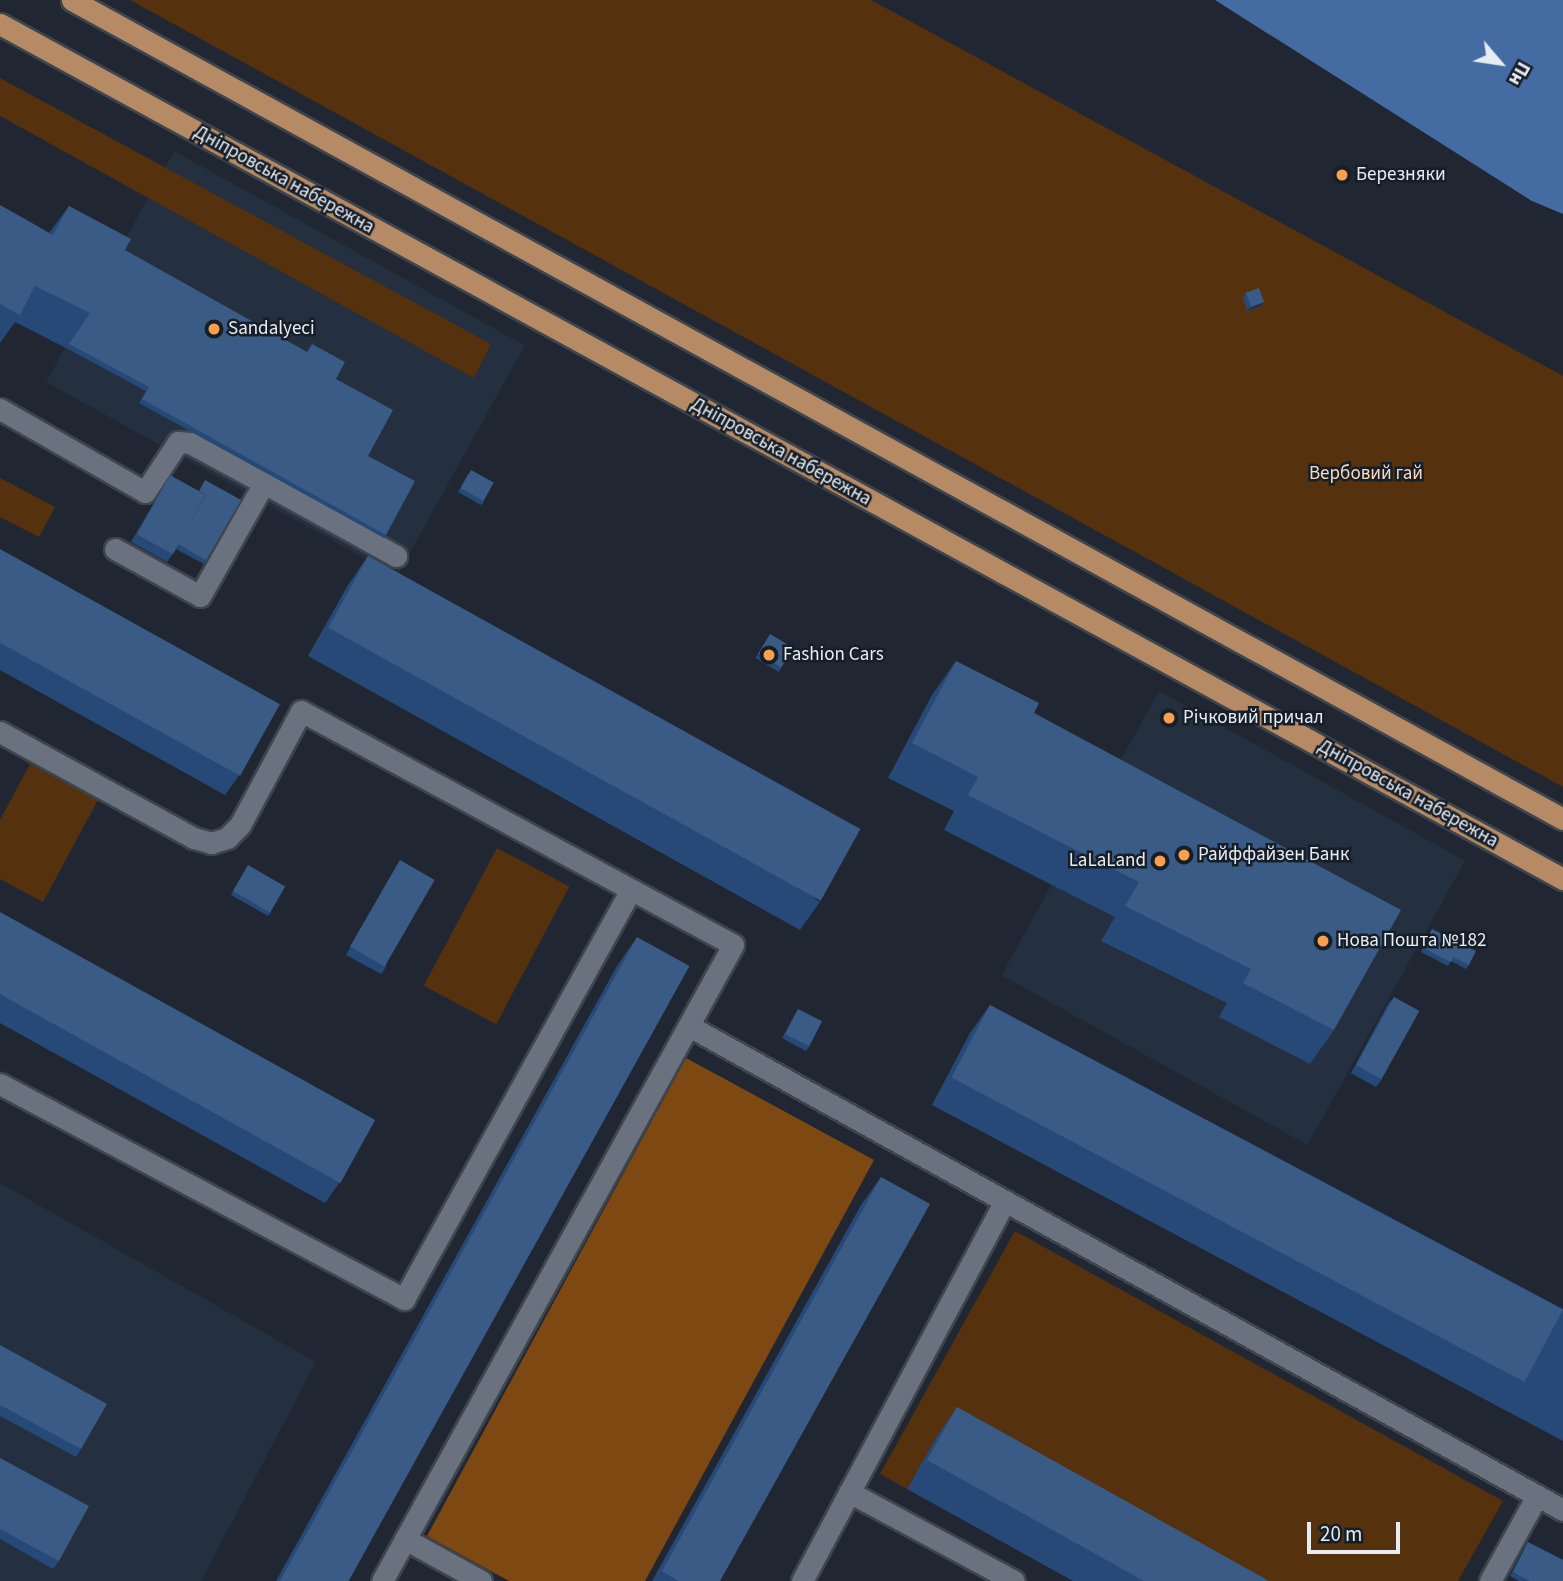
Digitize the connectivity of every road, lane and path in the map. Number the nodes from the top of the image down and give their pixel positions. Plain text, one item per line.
1 (72, 0) edge
2 (0, 24) edge
3 (0, 408) edge
4 (264, 483) junction
5 (115, 549) dead end
6 (396, 556) dead end
7 (0, 732) edge
8 (1563, 819) edge
9 (1563, 879) edge
10 (631, 890) junction
11 (689, 1026) junction
12 (0, 1084) edge
13 (1005, 1201) junction
14 (849, 1492) junction
15 (1537, 1496) junction
16 (1563, 1510) edge
17 (405, 1539) junction
18 (382, 1581) edge
19 (481, 1581) edge
20 (802, 1581) edge
21 (1014, 1581) edge
22 (1490, 1581) edge

1 - 8 main road
2 - 9 main road, Дніпровська набережна
3 - 4 lane
4 - 5 lane
4 - 6 lane
7 - 10 lane
10 - 11 lane
10 - 12 lane
11 - 13 lane
11 - 17 lane
13 - 14 lane
13 - 15 lane
14 - 20 lane
14 - 21 lane
15 - 16 lane
15 - 22 lane
17 - 18 lane
17 - 19 lane

